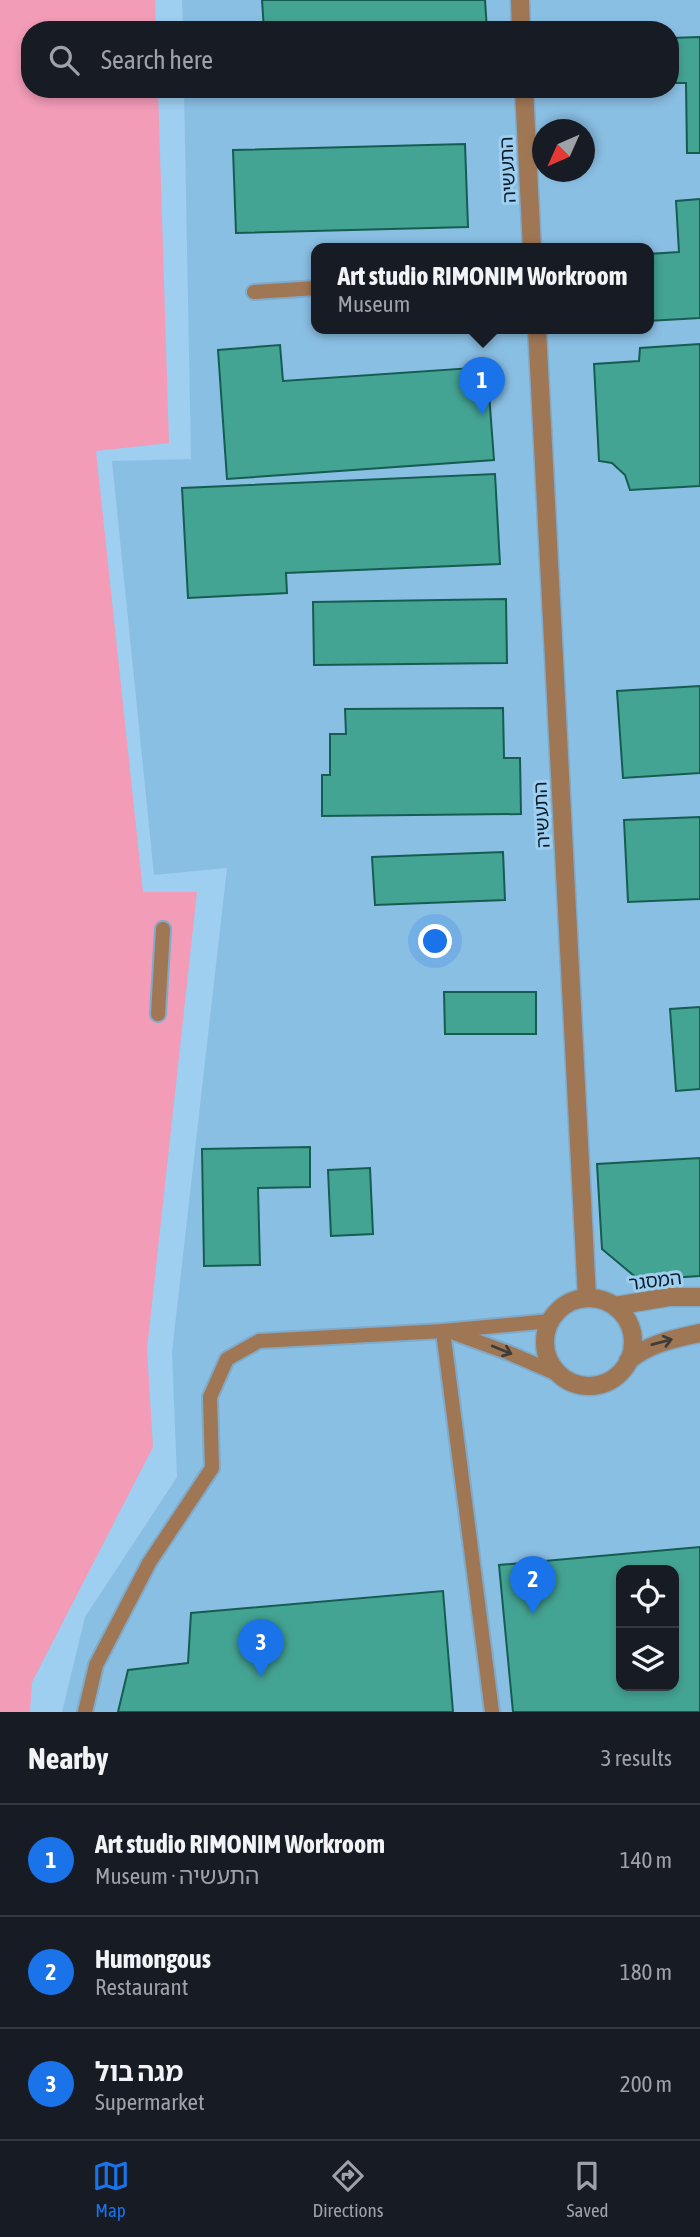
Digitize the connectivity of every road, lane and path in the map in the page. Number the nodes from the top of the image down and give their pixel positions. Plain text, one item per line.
1 (520, 0) edge
2 (521, 21) edge
3 (524, 98) edge
4 (532, 243) edge
5 (311, 288) edge
6 (254, 292) dead end
7 (537, 334) edge
8 (163, 929) dead end
9 (158, 1014) dead end
10 (700, 1297) edge
11 (587, 1298) junction
12 (615, 1306) junction
13 (550, 1321) junction
14 (443, 1331) junction
15 (700, 1333) edge
16 (628, 1362) junction
17 (560, 1375) junction
18 (85, 1712) edge
19 (492, 1712) edge

1 - 2 street
3 - 4 street, התעשיה
5 - 6 lane
7 - 11 street, התעשיה
8 - 9 lane
10 - 12 street, המסגר
11 - 12 street, המסגר
11 - 13 street
12 - 16 street, המסגר
13 - 14 lane
13 - 17 street
14 -> 17 lane
14 - 18 lane
14 - 19 lane
16 -> 15 street
16 - 17 street

